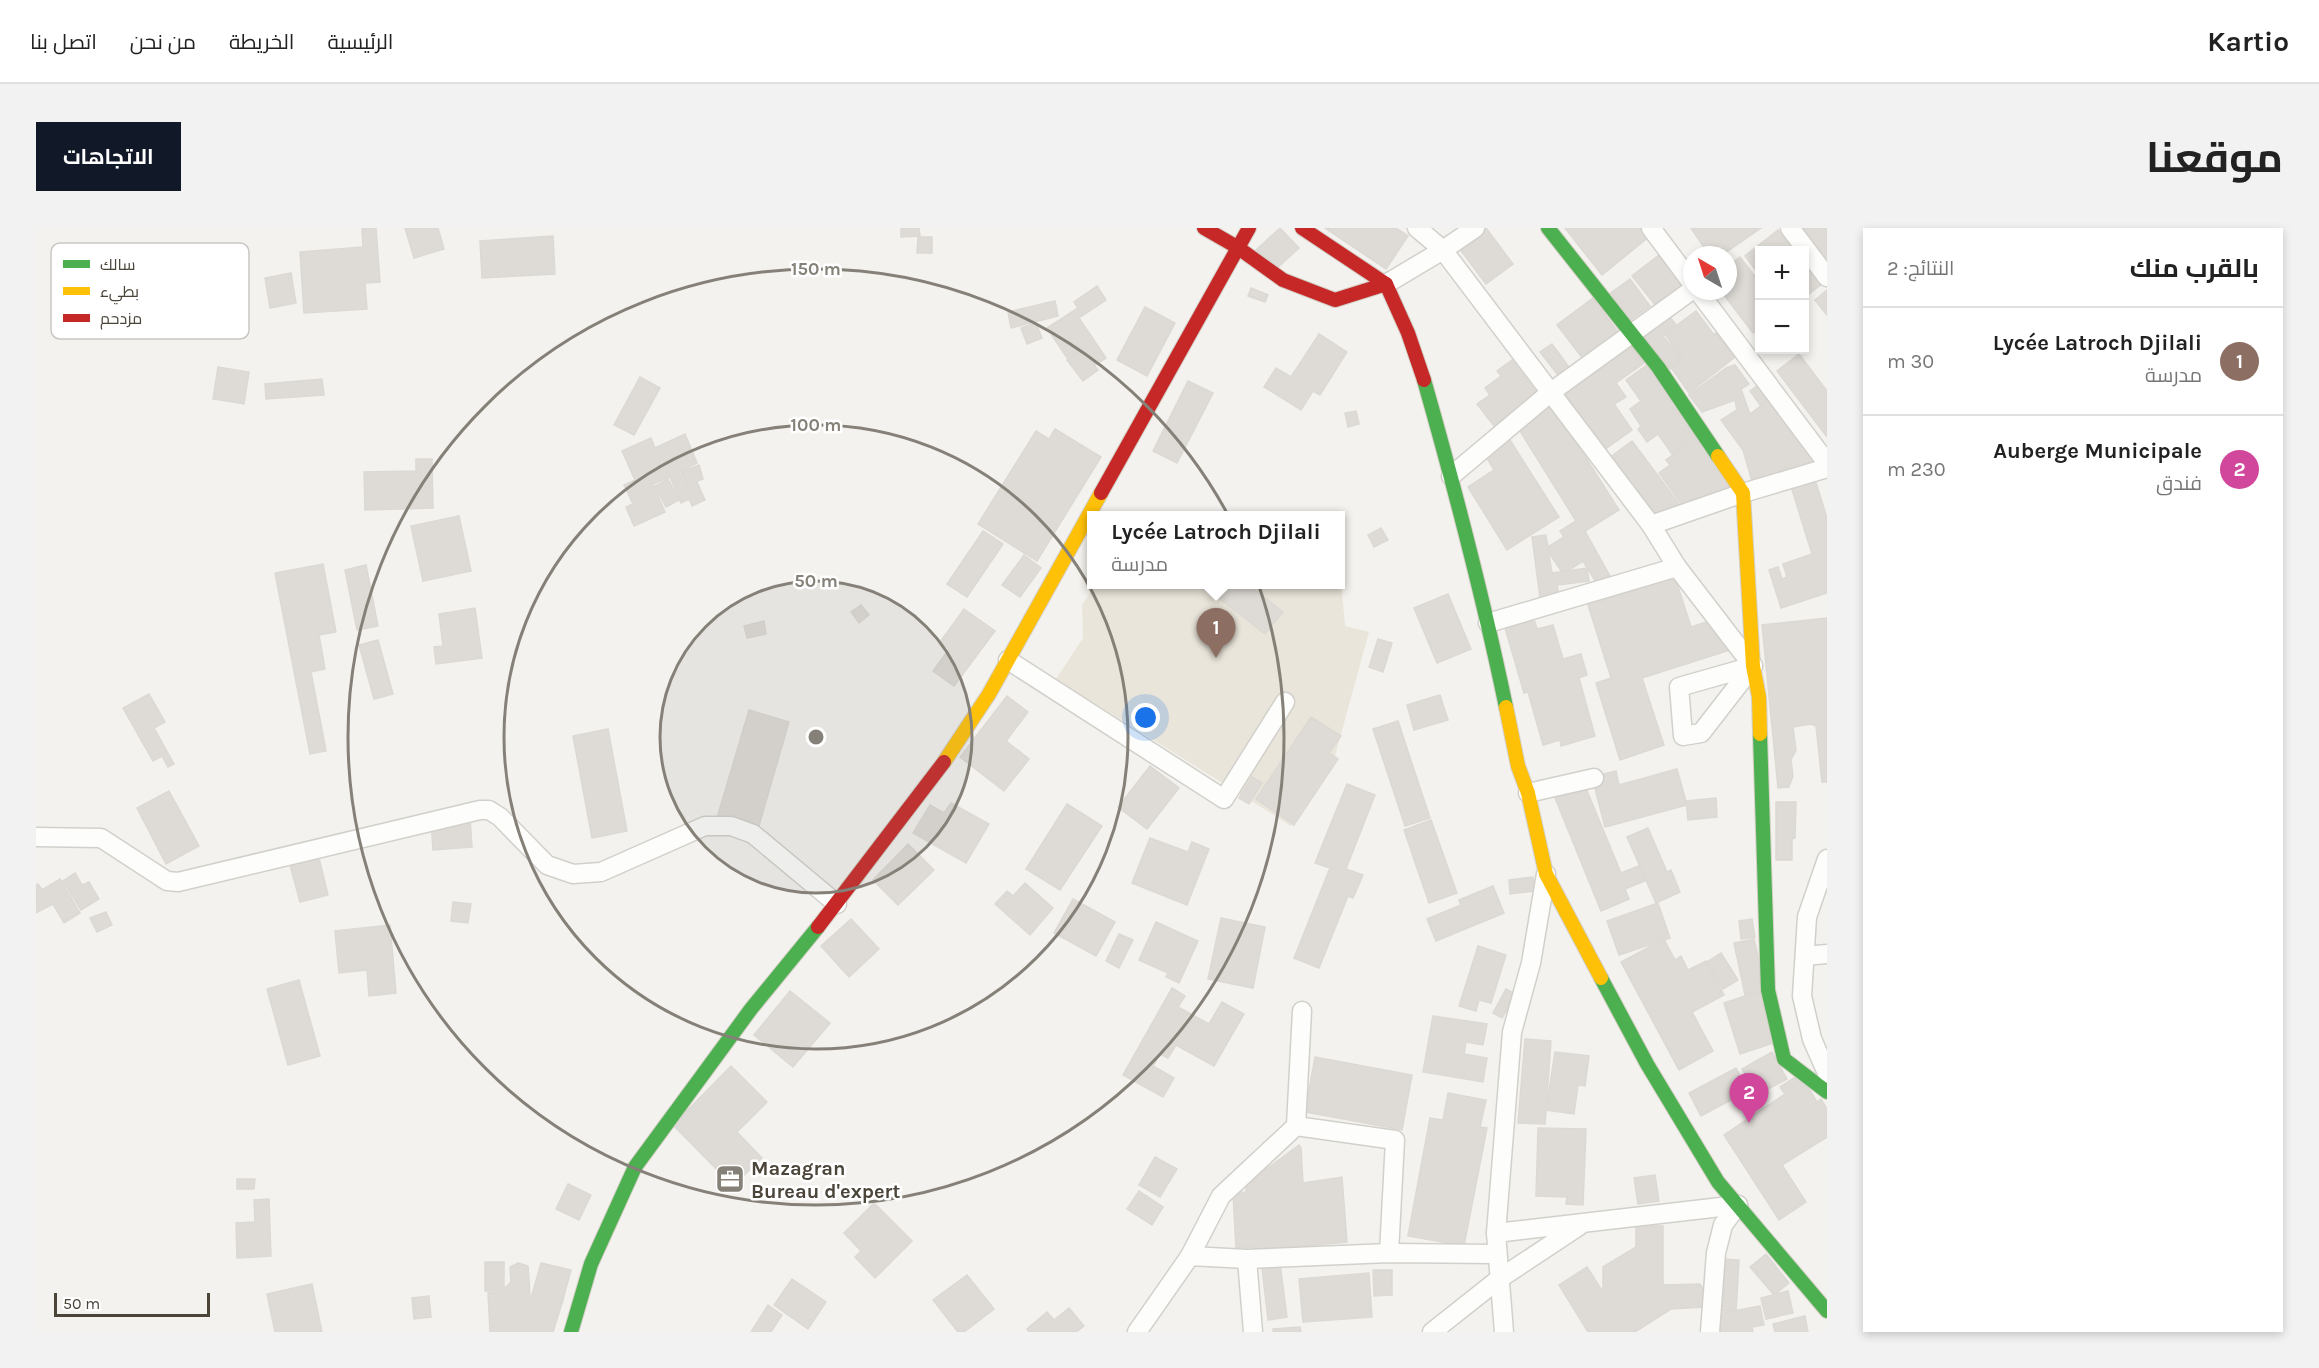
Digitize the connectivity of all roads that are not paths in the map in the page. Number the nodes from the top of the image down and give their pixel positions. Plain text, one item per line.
1 (1204, 228) edge
2 (1249, 228) edge
3 (1302, 228) edge
4 (1417, 228) edge
5 (1475, 228) edge
6 (1548, 228) edge
7 (1651, 228) edge
8 (1790, 228) edge
9 (1237, 247) junction
10 (1443, 250) junction
11 (1683, 271) edge
12 (1827, 278) edge
13 (1386, 284) junction
14 (1683, 297) edge
15 (1705, 300) edge
16 (1633, 334) junction
17 (1551, 392) junction
18 (1827, 465) edge
19 (1451, 476) junction
20 (1743, 493) junction
21 (1091, 511) edge
22 (1087, 518) edge
23 (1651, 525) junction
24 (1677, 567) junction
25 (1488, 623) junction
26 (1008, 660) junction
27 (1753, 666) junction
28 (1285, 702) dead end
29 (1594, 777) dead end
30 (1528, 793) junction
31 (36, 837) edge
32 (1827, 859) edge
33 (1546, 874) junction
34 (837, 903) junction
35 (1827, 954) edge
36 (1805, 956) junction
37 (1302, 1011) dead end
38 (1827, 1073) edge
39 (1827, 1092) edge
40 (1296, 1126) junction
41 (1737, 1205) junction
42 (1582, 1224) junction
43 (1496, 1233) junction
44 (1389, 1253) junction
45 (1496, 1254) junction
46 (1190, 1256) junction
47 (1247, 1259) junction
48 (1499, 1278) junction
49 (1827, 1311) edge
50 (572, 1332) edge
51 (1137, 1332) edge
52 (1252, 1332) edge
53 (1432, 1332) edge
54 (1504, 1332) edge
55 (1710, 1332) edge

1 - 9 main road
2 - 9 main road
3 - 13 main road
4 - 10 street
5 - 10 street
6 - 16 main road
7 - 11 street
8 - 12 street
9 - 13 main road
9 - 21 main road
10 - 13 street
10 - 17 street
13 - 19 main road
14 - 16 street
15 - 18 street
16 - 17 street
16 - 20 main road
17 - 19 street
17 - 23 street
18 - 20 street
19 - 25 main road
20 - 23 street
20 - 27 main road
22 - 26 main road
23 - 24 street
24 - 25 street
24 - 27 street
25 - 30 main road
26 - 28 street
26 - 34 main road
27 - 27 street
27 - 39 main road
29 - 30 street
30 - 33 main road
31 - 34 street
32 - 36 street
33 - 41 main road
33 - 43 street
34 - 50 main road
35 - 36 street
36 - 38 street
37 - 40 street
40 - 44 street
40 - 46 street
41 - 42 street
41 - 49 main road
41 - 55 street
42 - 43 street
42 - 48 street
43 - 45 street
44 - 45 street
44 - 47 street
45 - 48 street
46 - 47 street
46 - 51 street
47 - 52 street
48 - 53 street
48 - 54 street

